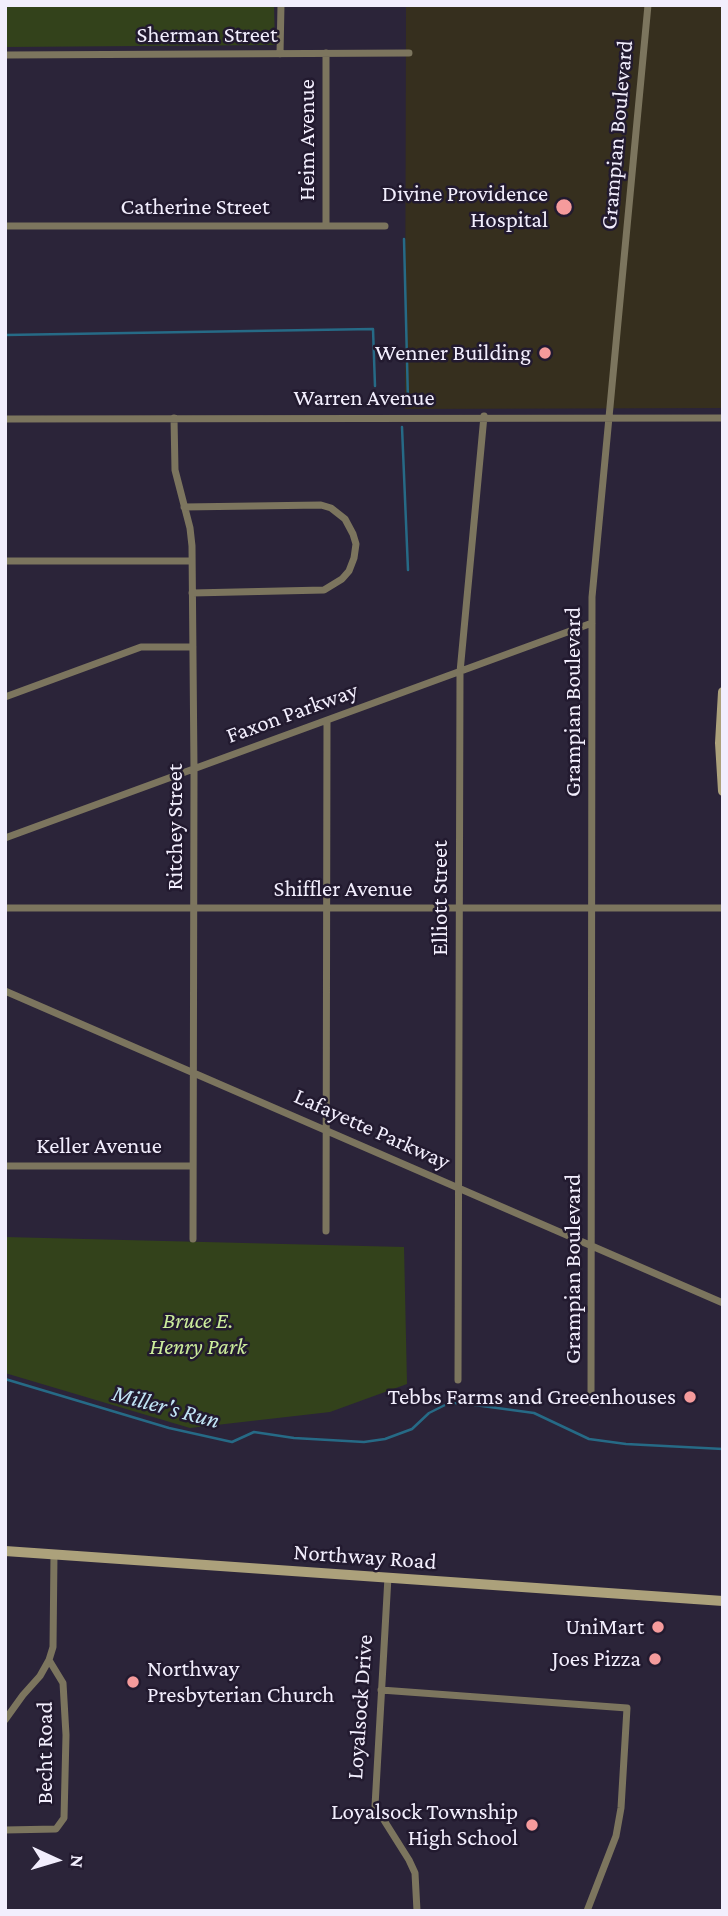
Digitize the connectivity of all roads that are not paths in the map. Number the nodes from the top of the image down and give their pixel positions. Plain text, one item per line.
1 (281, 5) edge
2 (648, 5) edge
3 (326, 53) junction
4 (409, 53) dead end
5 (280, 54) junction
6 (5, 55) edge
7 (5, 226) edge
8 (326, 226) junction
9 (385, 226) dead end
10 (484, 416) junction
11 (609, 417) junction
12 (174, 418) junction
13 (723, 418) edge
14 (5, 419) edge
15 (184, 507) junction
16 (5, 561) edge
17 (191, 561) junction
18 (192, 593) junction
19 (592, 623) junction
20 (193, 647) junction
21 (460, 672) junction
22 (723, 692) edge
23 (5, 697) edge
24 (327, 721) junction
25 (194, 769) junction
26 (723, 791) edge
27 (5, 838) edge
28 (5, 908) edge
29 (723, 908) edge
30 (194, 909) junction
31 (327, 909) junction
32 (460, 909) junction
33 (592, 909) junction
34 (5, 991) edge
35 (194, 1073) junction
36 (327, 1130) junction
37 (5, 1166) edge
38 (193, 1166) junction
39 (459, 1188) junction
40 (326, 1231) dead end
41 (193, 1238) dead end
42 (592, 1246) junction
43 (723, 1303) edge
44 (458, 1380) dead end
45 (592, 1402) dead end
46 (5, 1551) edge
47 (54, 1555) junction
48 (388, 1577) junction
49 (723, 1601) edge
50 (50, 1660) junction
51 (381, 1690) junction
52 (5, 1720) edge
53 (5, 1830) edge
54 (417, 1911) edge
55 (587, 1911) edge

1 - 5 street
2 - 11 street, Grampian Boulevard
3 - 4 street, Sherman Street
3 - 5 street, Sherman Street
3 - 8 street, Heim Avenue
5 - 6 street, Sherman Street
7 - 8 street, Catherine Street
8 - 9 street, Catherine Street
10 - 11 street, Warren Avenue
10 - 12 street, Warren Avenue
10 - 21 street, Elliott Street
11 - 13 street, Warren Avenue
11 - 19 street, Grampian Boulevard
12 - 14 street, Warren Avenue
12 - 15 street, Ritchey Street
15 - 17 street, Ritchey Street
15 - 18 street
16 - 17 street
17 - 18 street, Ritchey Street
18 - 20 street, Ritchey Street
19 - 21 street, Faxon Parkway
19 - 33 street, Grampian Boulevard
20 - 23 street
20 - 25 street, Ritchey Street
21 - 24 street, Faxon Parkway
21 - 32 street, Elliott Street
22 - 26 street
24 - 25 street, Faxon Parkway
24 - 31 street
25 - 27 street, Faxon Parkway
25 - 30 street, Ritchey Street
28 - 30 street, Shiffler Avenue
29 - 33 street, Shiffler Avenue
30 - 31 street, Shiffler Avenue
30 - 35 street, Ritchey Street
31 - 32 street, Shiffler Avenue
31 - 36 street
32 - 33 street, Shiffler Avenue
32 - 39 street, Elliott Street
33 - 42 street, Grampian Boulevard
34 - 35 street, Lafayette Parkway
35 - 36 street, Lafayette Parkway
35 - 38 street, Ritchey Street
36 - 39 street, Lafayette Parkway
36 - 40 street
37 - 38 street, Keller Avenue
38 - 41 street, Ritchey Street
39 - 42 street, Lafayette Parkway
39 - 44 street, Elliott Street
42 - 43 street, Lafayette Parkway
42 - 45 street, Grampian Boulevard
46 - 47 street, Northway Road
47 - 48 street, Northway Road
47 - 50 street, Becht Road
48 - 49 street, Northway Road
48 - 51 street, Loyalsock Drive
50 - 52 street
50 - 53 street, Becht Road
51 - 54 street, Loyalsock Drive
51 - 55 street

